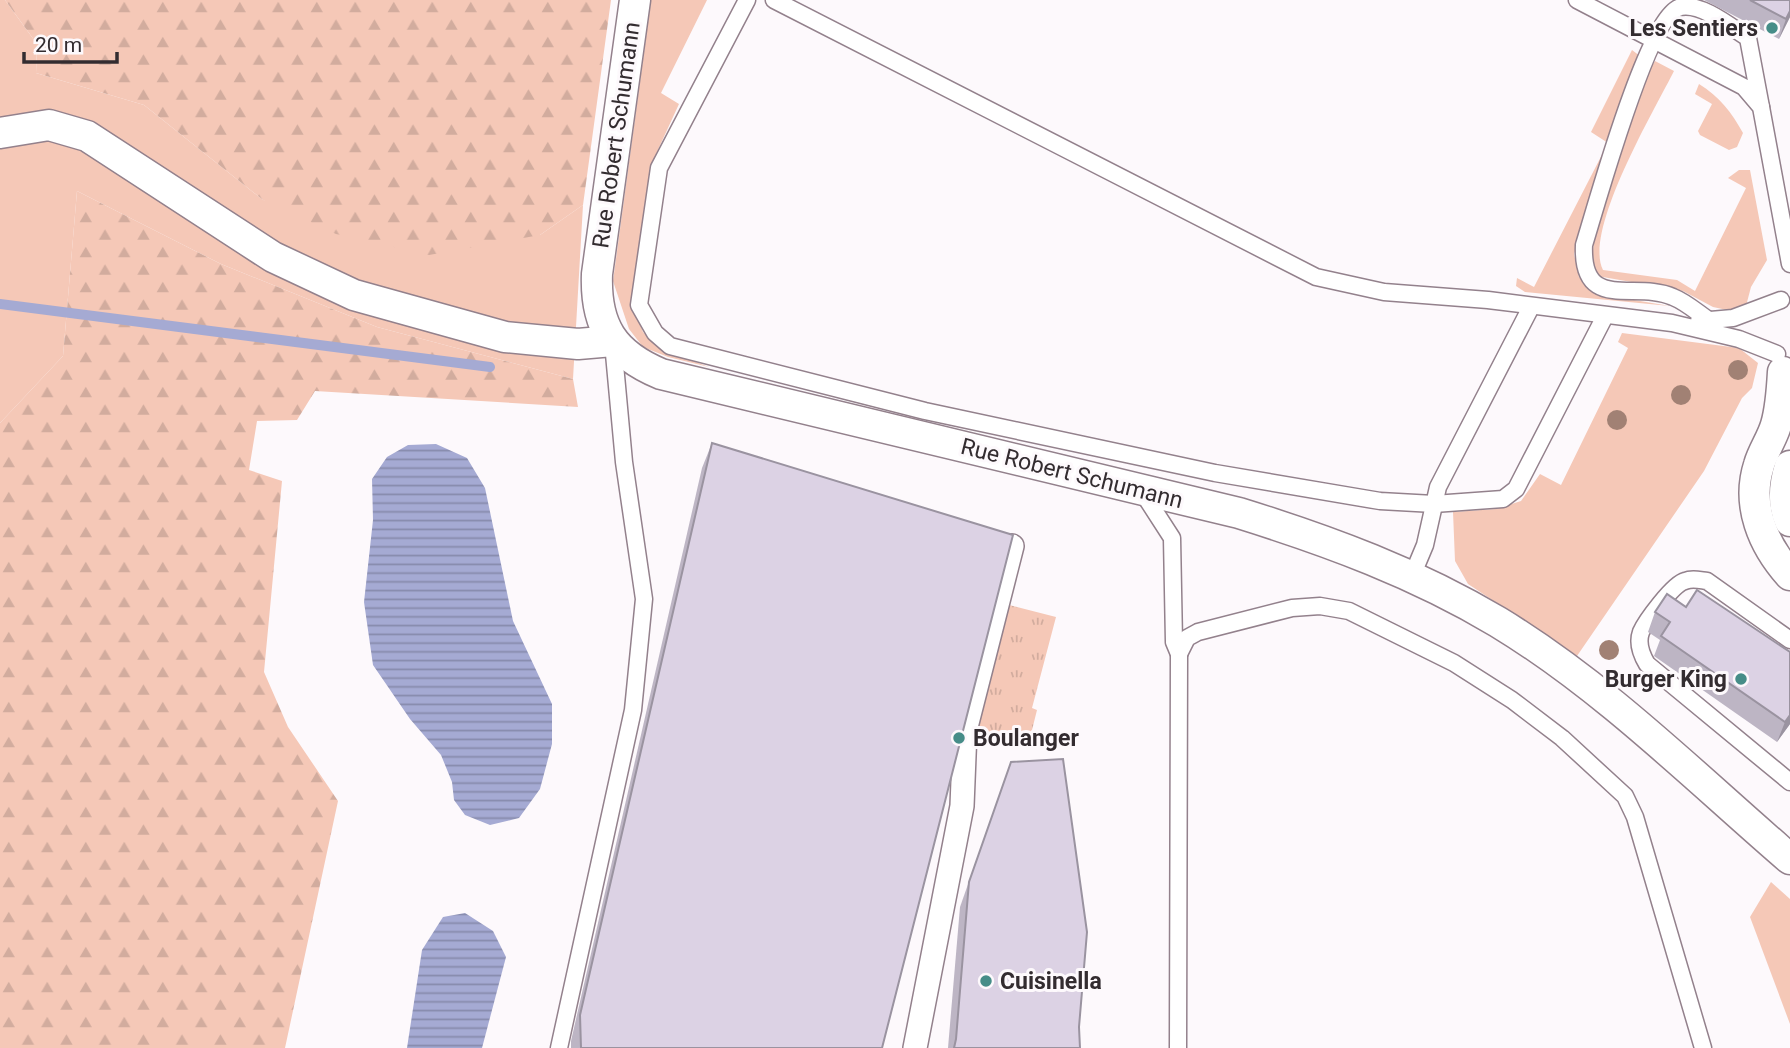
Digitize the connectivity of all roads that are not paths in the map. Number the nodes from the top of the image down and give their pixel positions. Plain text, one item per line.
1 (635, 0) edge
2 (747, 0) edge
3 (774, 0) edge
4 (1577, 0) edge
5 (1654, 40) junction
6 (1761, 107) junction
7 (0, 133) edge
8 (1790, 264) edge
9 (1781, 300) dead end
10 (1531, 307) junction
11 (1605, 316) junction
12 (1710, 321) junction
13 (1672, 323) junction
14 (613, 341) junction
15 (1780, 363) joint
16 (1790, 466) edge
17 (1141, 489) junction
18 (1434, 504) junction
19 (1790, 521) edge
20 (1012, 546) edge
21 (1790, 575) edge
22 (1412, 576) junction
23 (1790, 640) edge
24 (1178, 654) junction
25 (1790, 782) edge
26 (1790, 859) edge
27 (559, 1048) edge
28 (915, 1048) edge
29 (1178, 1048) edge
30 (1703, 1048) edge

1 - 14 street, Rue Robert Schumann
2 - 18 lane
3 - 10 lane
4 - 5 lane
5 - 6 lane
5 - 6 lane
5 - 12 lane
6 - 8 lane
7 - 14 street
9 - 12 lane
10 - 11 lane
10 - 18 lane
11 - 13 lane
11 - 18 lane
12 - 13 lane
13 - 15 lane
14 - 17 street, Rue Robert Schumann
14 - 27 lane
15 - 21 street
16 - 19 street
17 - 22 street, Rue Robert Schumann
17 - 24 lane
18 - 22 lane
20 - 28 street
22 - 26 street, Rue Robert Schumann
23 - 25 lane
24 - 29 lane
24 - 30 lane

